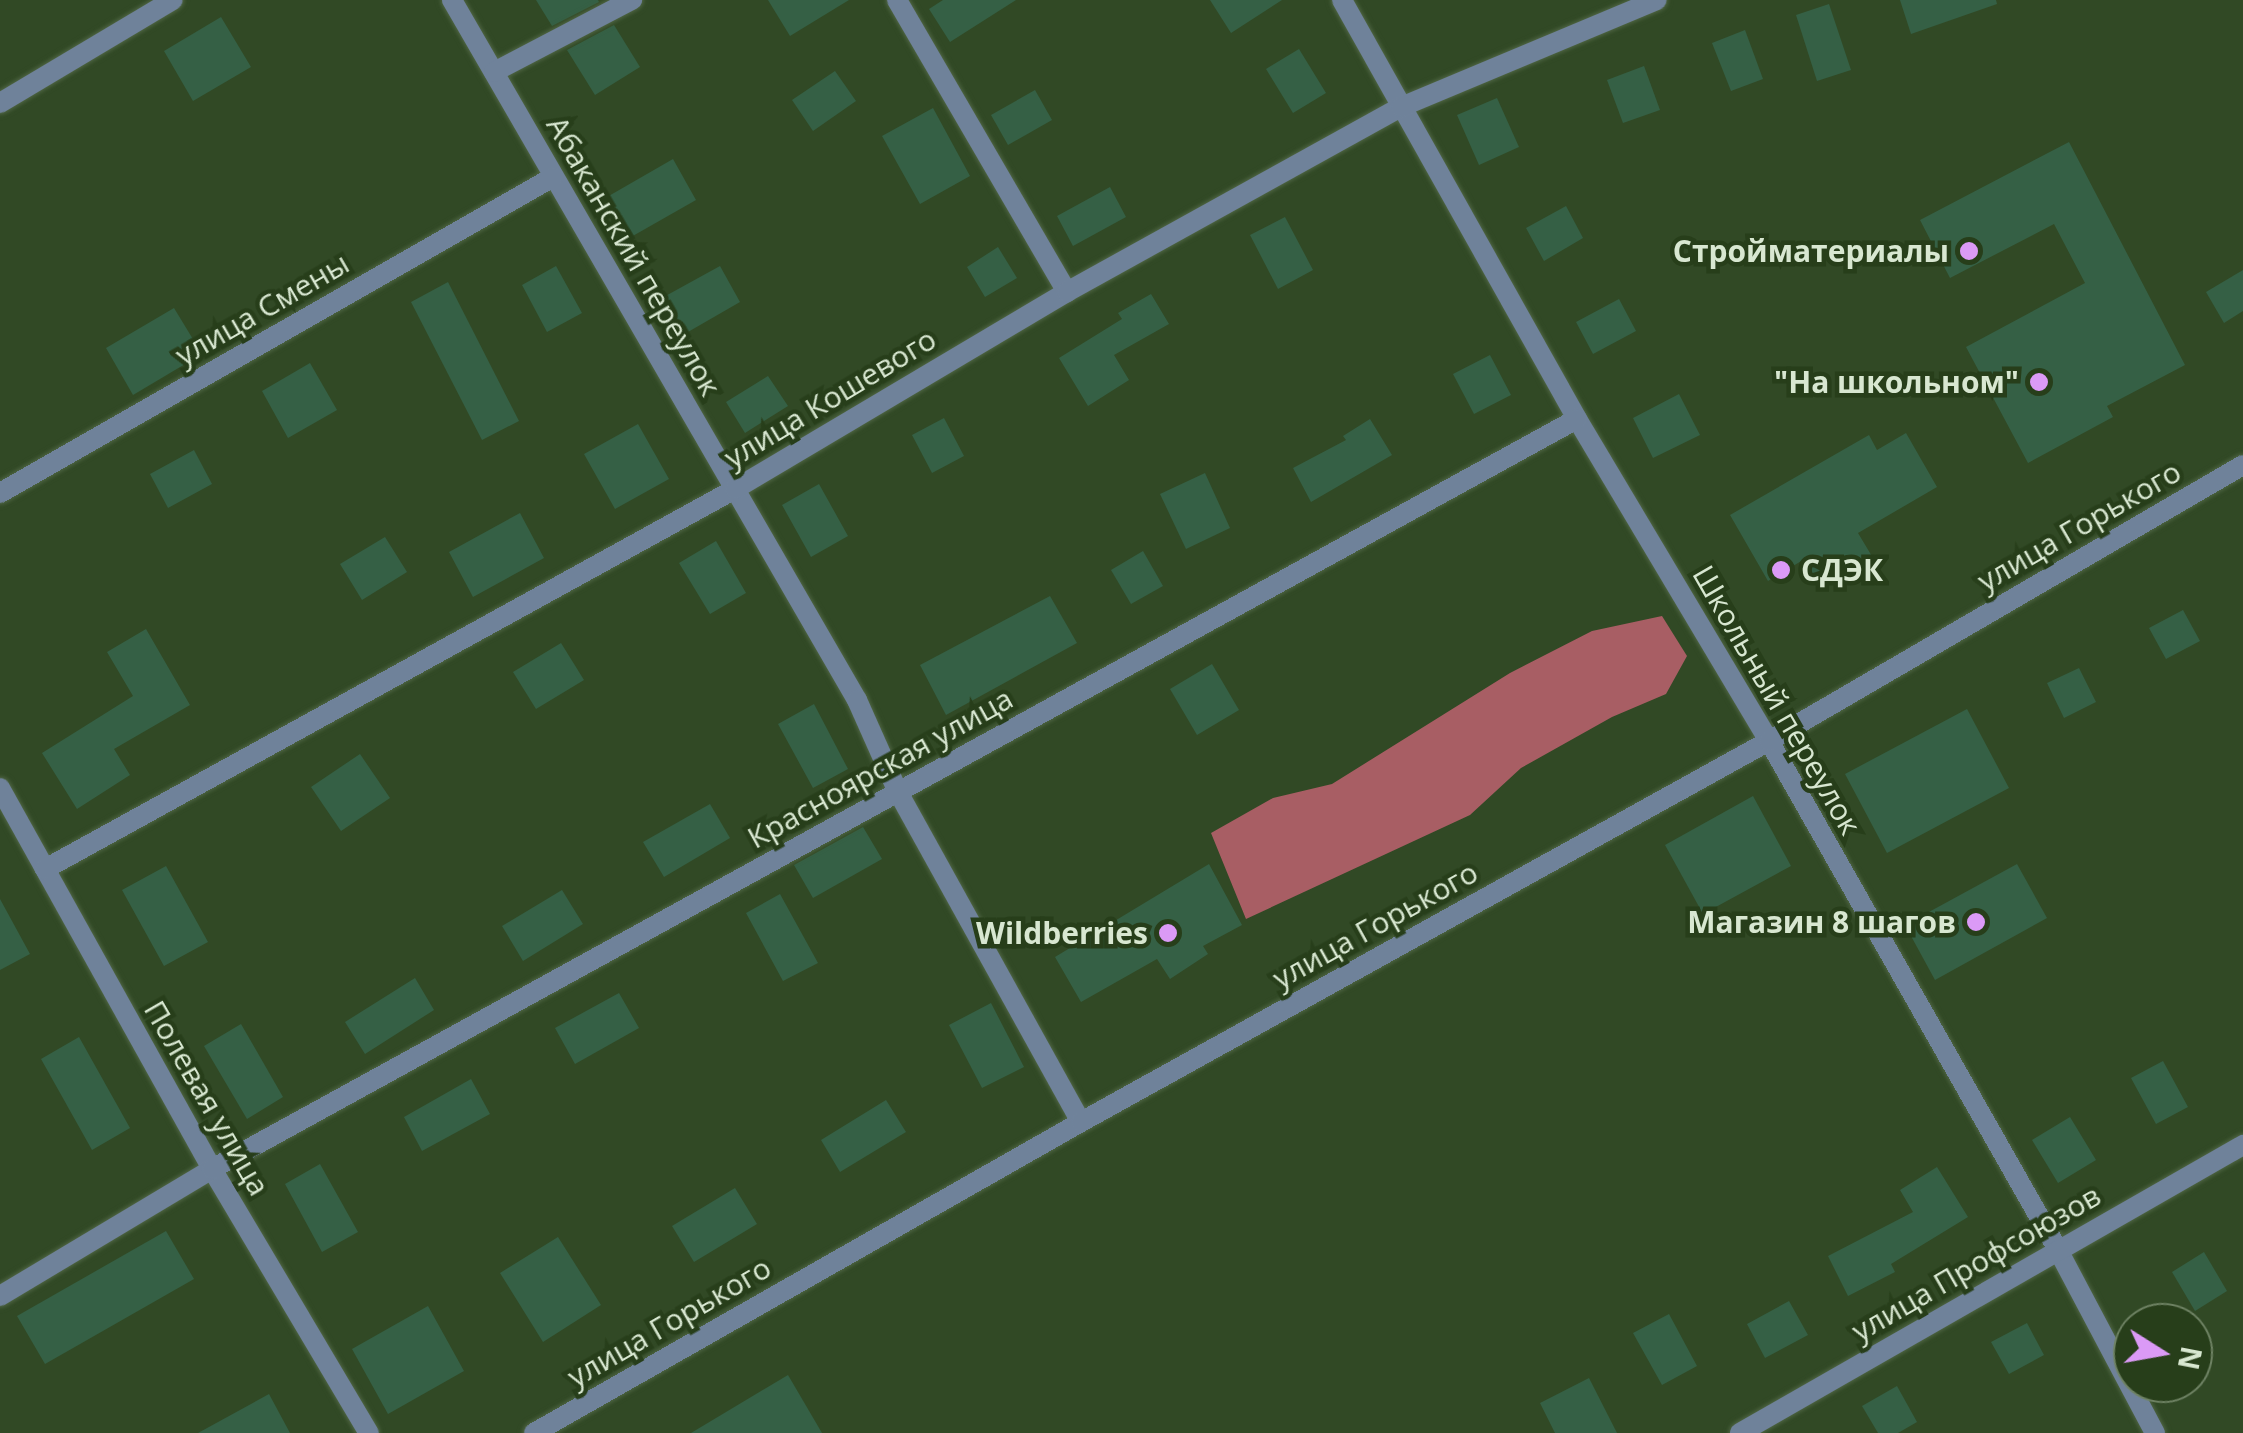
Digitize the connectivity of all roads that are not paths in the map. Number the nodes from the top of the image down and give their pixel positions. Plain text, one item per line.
1 (172, 0) edge
2 (452, 0) edge
3 (632, 0) edge
4 (897, 0) edge
5 (1342, 0) edge
6 (1657, 0) edge
7 (494, 72) junction
8 (0, 104) edge
9 (1402, 106) junction
10 (553, 176) junction
11 (1067, 292) junction
12 (1577, 420) junction
13 (2243, 465) edge
14 (735, 489) junction
15 (0, 493) edge
16 (1769, 741) junction
17 (0, 788) edge
18 (898, 792) junction
19 (44, 869) junction
20 (1080, 1122) junction
21 (2243, 1145) edge
22 (212, 1169) junction
23 (2058, 1250) junction
24 (0, 1296) edge
25 (370, 1433) edge
26 (534, 1433) edge
27 (1740, 1433) edge
28 (2155, 1433) edge

1 - 8 street
2 - 7 street, Абаканский переулок
3 - 7 street
4 - 11 street
5 - 9 street, Школьный переулок
6 - 9 street, улица Кошевого
7 - 10 street, Абаканский переулок
9 - 11 street, улица Кошевого
9 - 12 street, Школьный переулок
10 - 14 street, Абаканский переулок
10 - 15 street, улица Смены
11 - 14 street, улица Кошевого
12 - 16 street, Школьный переулок
12 - 18 street, Красноярская улица
13 - 16 street, улица Горького
14 - 18 street, Абаканский переулок
14 - 19 street, улица Кошевого
16 - 20 street, улица Горького
16 - 23 street, Школьный переулок
17 - 19 street, Полевая улица
18 - 20 street, Абаканский переулок
18 - 22 street, Красноярская улица
19 - 22 street, Полевая улица
20 - 26 street, улица Горького
21 - 23 street, улица Профсоюзов
22 - 24 street, Красноярская улица
22 - 25 street, Полевая улица
23 - 27 street, улица Профсоюзов
23 - 28 street, Школьный переулок

